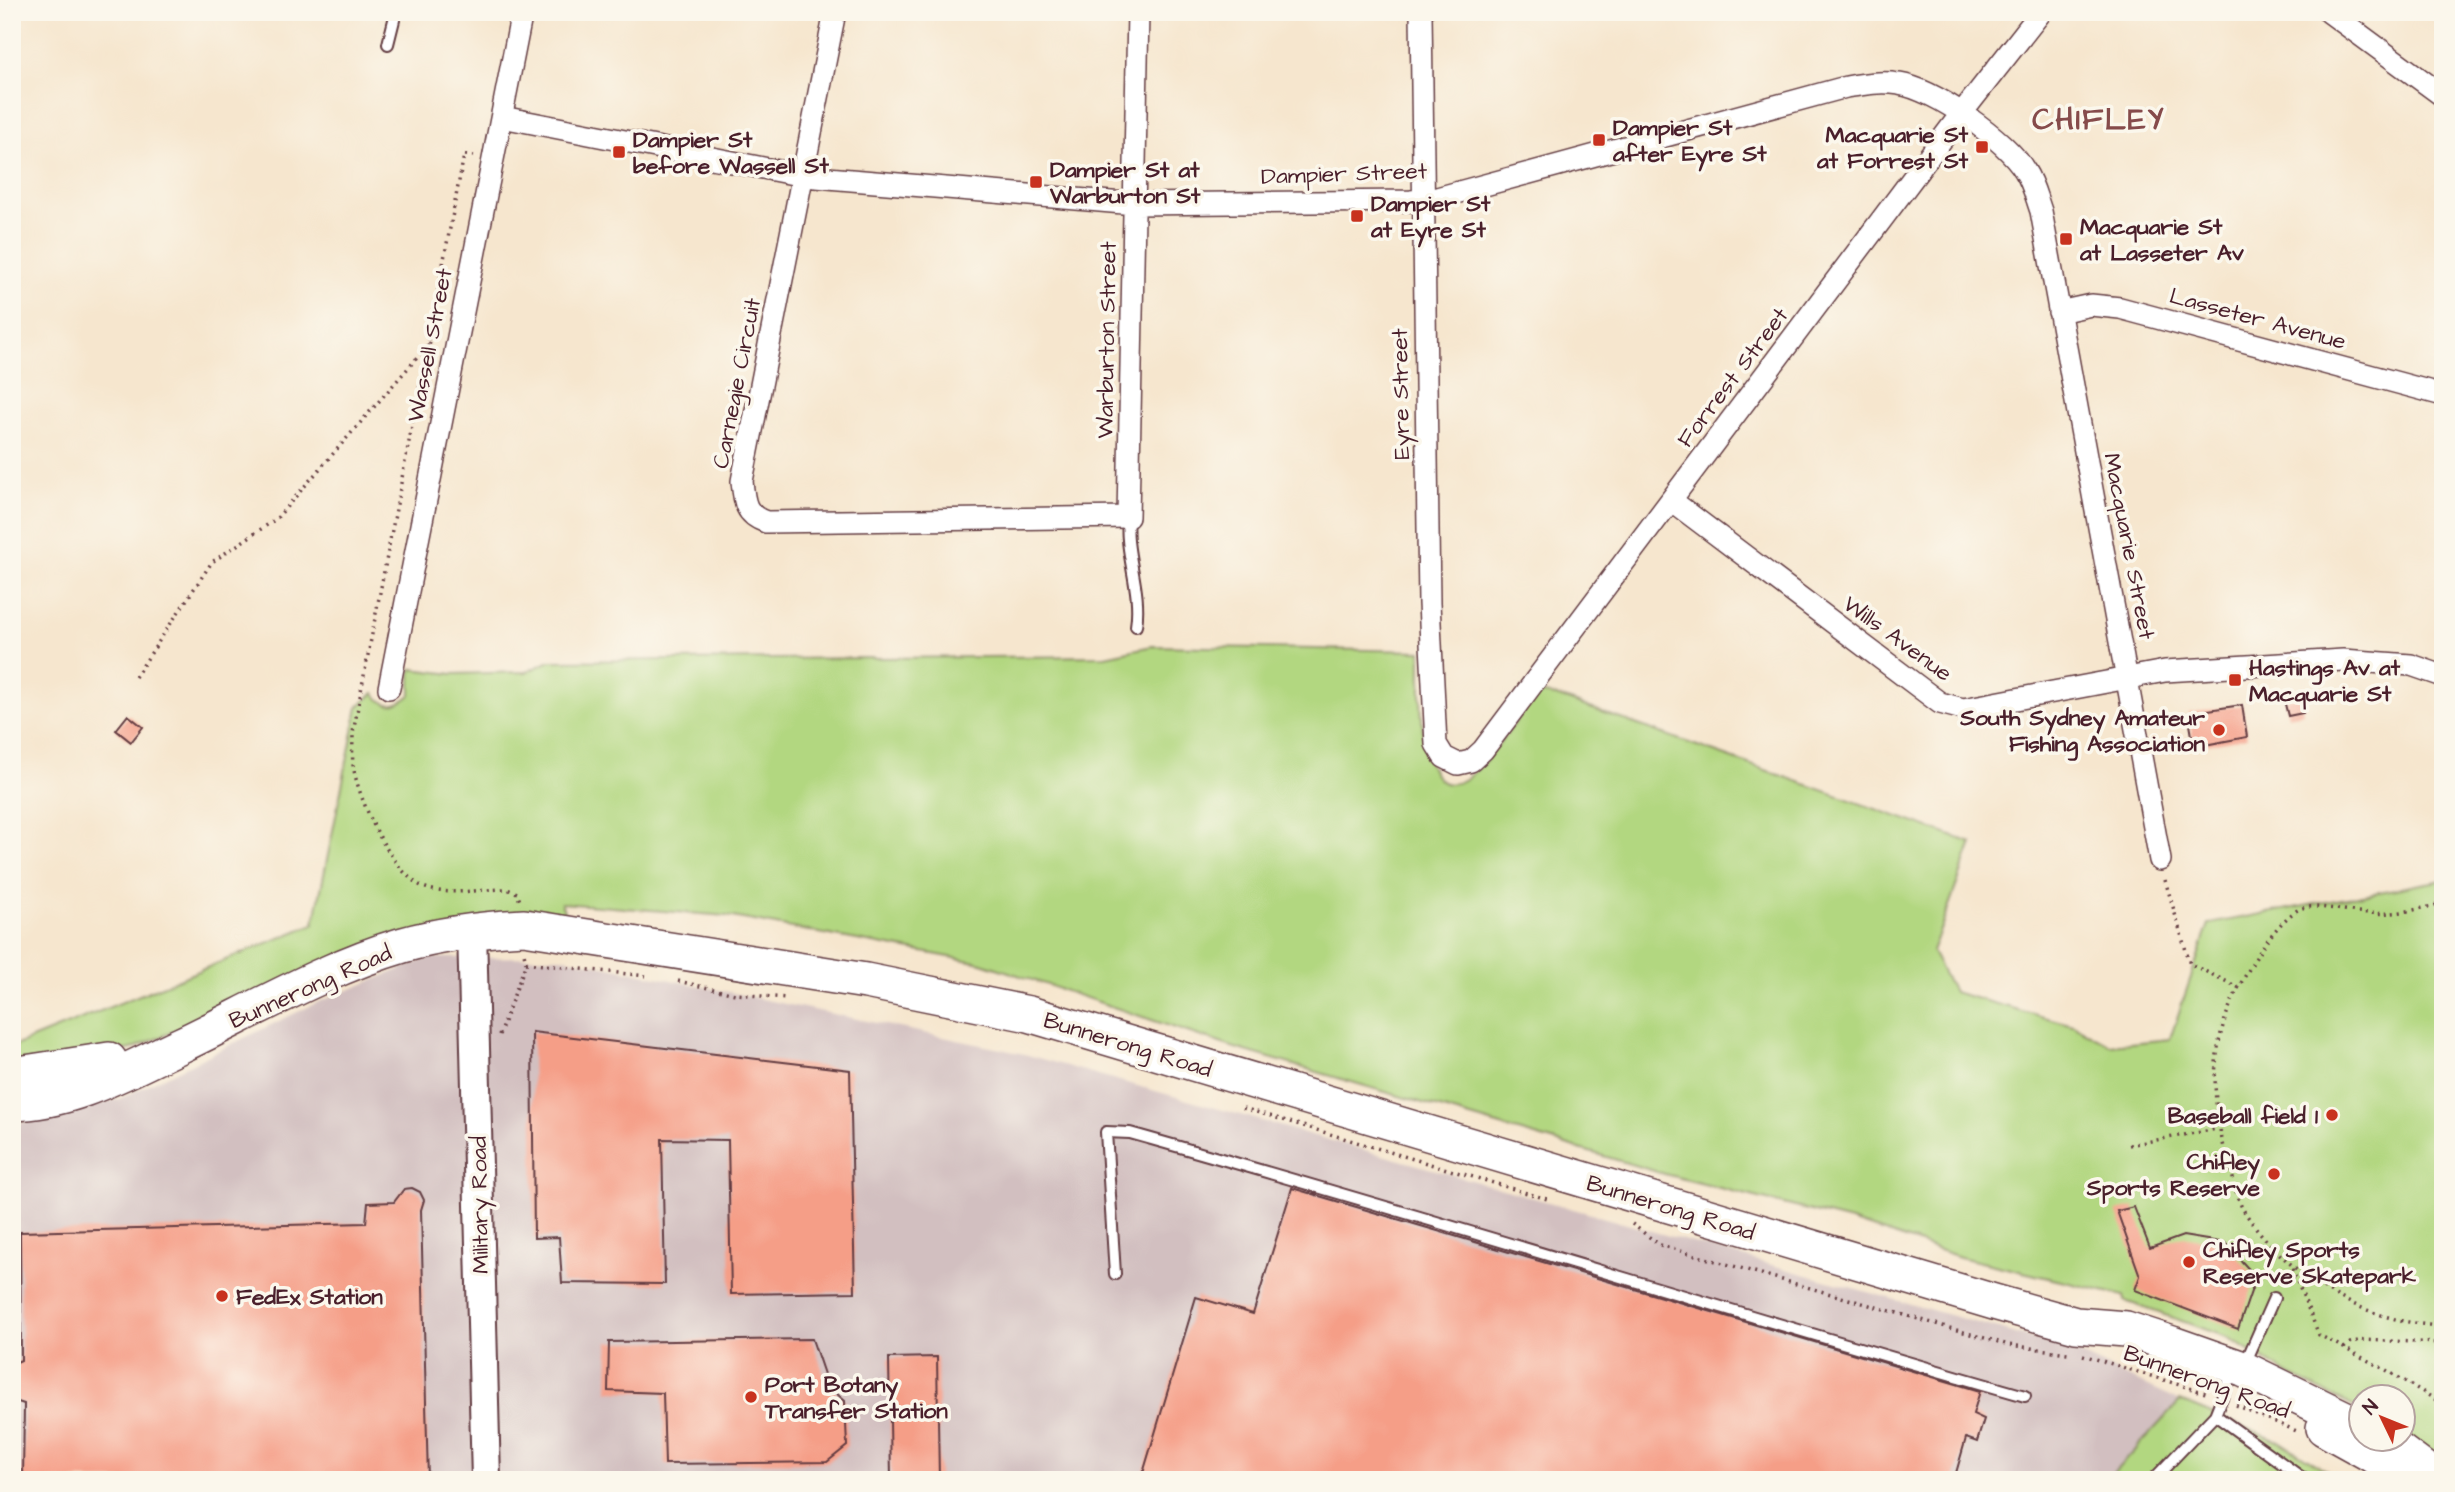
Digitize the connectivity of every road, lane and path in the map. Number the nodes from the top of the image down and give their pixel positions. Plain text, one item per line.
1 (396, 12) edge
2 (522, 12) edge
3 (835, 12) edge
4 (1138, 12) edge
5 (1421, 12) edge
6 (2041, 12) edge
7 (2329, 12) edge
8 (388, 44) dead end
9 (2443, 96) edge
10 (1961, 114) junction
11 (502, 117) junction
12 (493, 160) junction
13 (804, 176) junction
14 (1423, 199) junction
15 (1135, 204) junction
16 (463, 309) junction
17 (2059, 312) junction
18 (426, 346) junction
19 (2443, 395) edge
20 (1672, 501) junction
21 (1128, 517) junction
22 (1136, 626) dead end
23 (2443, 676) edge
24 (135, 677) dead end
25 (2128, 679) junction
26 (389, 688) dead end
27 (1458, 765) joint
28 (2160, 860) joint
29 (2443, 904) edge
30 (524, 927) junction
31 (472, 930) junction
32 (650, 976) dead end
33 (676, 980) dead end
34 (2238, 987) junction
35 (800, 999) dead end
36 (13, 1096) edge
37 (1235, 1106) dead end
38 (2217, 1129) junction
39 (2129, 1145) dead end
40 (1555, 1201) dead end
41 (1622, 1221) dead end
42 (2291, 1267) junction
43 (1115, 1274) dead end
44 (2274, 1298) dead end
45 (2443, 1326) edge
46 (2443, 1343) edge
47 (2344, 1348) junction
48 (2229, 1387) junction
49 (2025, 1396) dead end
50 (2443, 1404) edge
51 (2346, 1422) edge
52 (2308, 1436) dead end
53 (2403, 1454) edge
54 (486, 1480) edge
55 (2153, 1480) edge
56 (2305, 1480) edge
57 (2410, 1480) edge
58 (2438, 1480) edge

1 - 8 lane
2 - 11 street, Wassell Street
3 - 13 street, Carnegie Circuit
4 - 15 street, Warburton Street
5 - 14 street, Eyre Street
6 - 10 street, Forrest Street
7 - 9 street
10 - 14 street, Dampier Street
10 - 17 street, Macquarie Street
10 - 20 street, Forrest Street
11 - 12 street, Wassell Street
11 - 13 street, Dampier Street
12 - 16 street, Wassell Street
12 - 18 path
13 - 15 street, Dampier Street
13 - 21 street, Carnegie Circuit
14 - 15 street, Dampier Street
14 - 27 street, Eyre Street
15 - 21 street, Warburton Street
16 - 18 path
16 - 26 street, Wassell Street
17 - 19 street, Lasseter Avenue
17 - 25 street, Macquarie Street
18 - 24 path
18 - 30 path
20 - 25 street, Wills Avenue
20 - 27 street, Forrest Street
21 - 22 lane, Warburton Street
23 - 25 street, Wills Avenue
25 - 28 street, Macquarie Street
28 - 34 path
29 - 34 path
30 - 31 main road, Bunnerong Road
30 - 32 path
30 - 48 main road, Bunnerong Road
31 - 36 main road, Bunnerong Road
31 - 54 street, Military Road
33 - 35 path
34 - 38 path
37 - 40 path
38 - 39 path
38 - 42 path
41 - 48 path
42 - 45 path
42 - 47 path
43 - 49 lane
44 - 48 lane
46 - 47 path
47 - 50 path
48 - 51 main road, Bunnerong Road
48 - 52 path
48 - 55 lane
48 - 56 lane
48 - 57 main road, Bunnerong Road
53 - 58 main road

